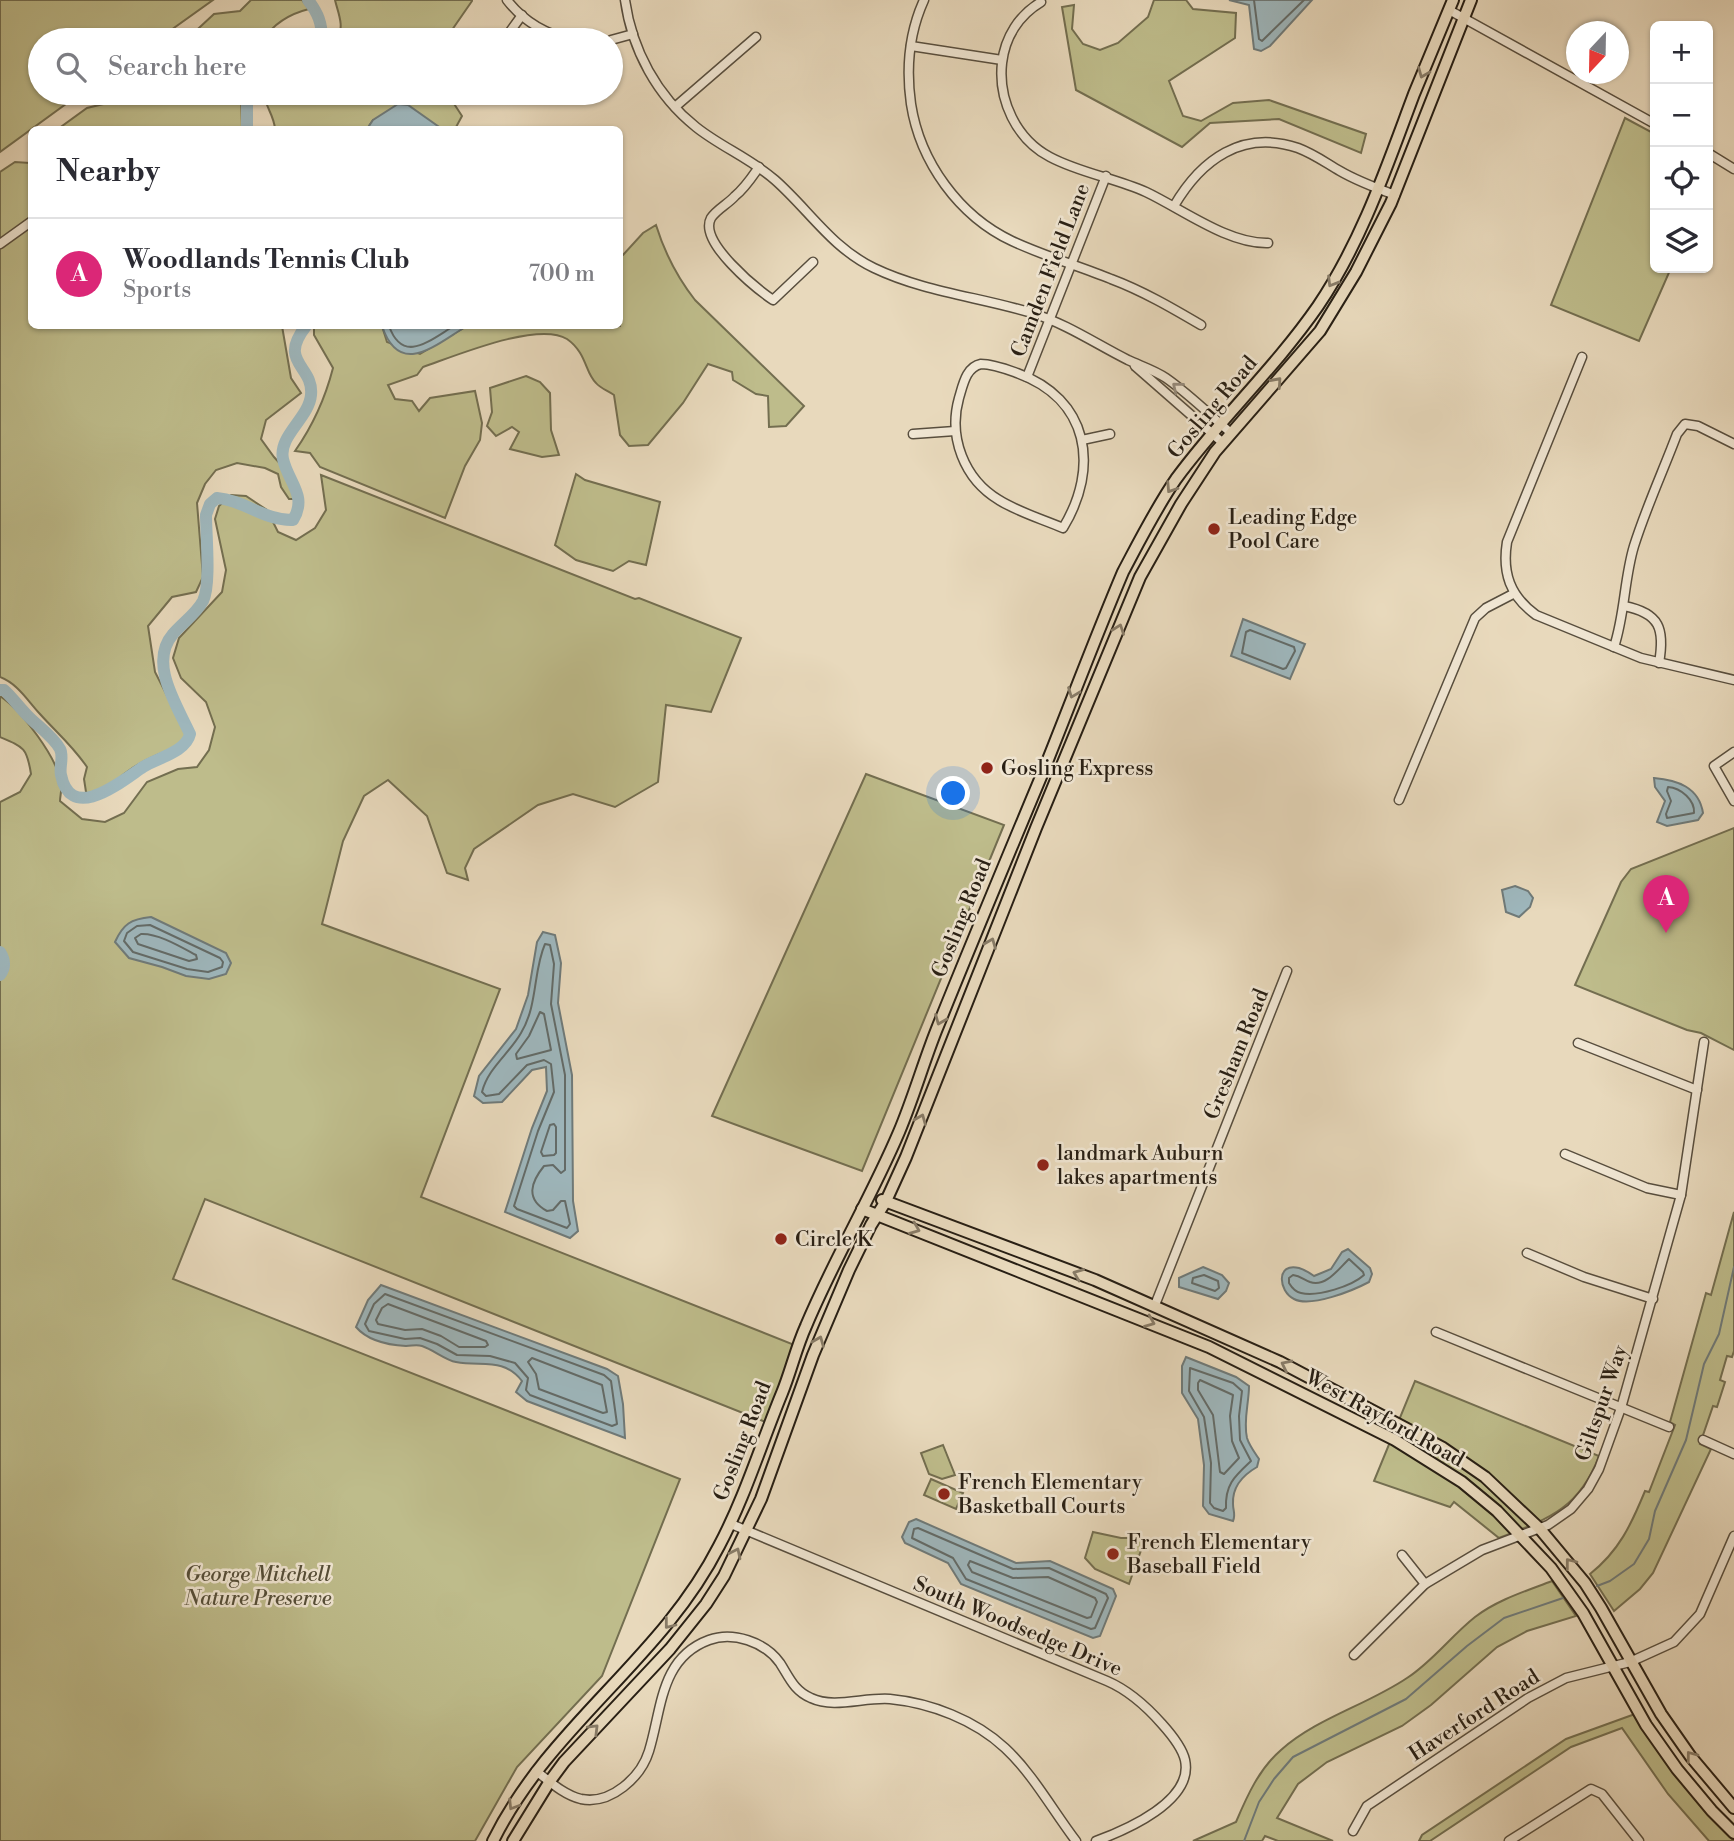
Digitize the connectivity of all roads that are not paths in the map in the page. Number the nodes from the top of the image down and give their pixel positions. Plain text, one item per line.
1 (507, 0) edge
2 (625, 0) edge
3 (924, 0) edge
4 (1471, 0) edge
5 (1041, 2) dead end
6 (1451, 5) edge
7 (522, 15) junction
8 (1464, 18) junction
9 (513, 28) edge
10 (542, 28) edge
11 (633, 34) junction
12 (623, 37) edge
13 (756, 37) dead end
14 (911, 46) junction
15 (1002, 60) junction
16 (676, 107) junction
17 (1650, 121) edge
18 (1713, 156) edge
19 (760, 167) junction
20 (1734, 169) edge
21 (1105, 176) junction
22 (1380, 189) junction
23 (1395, 195) junction
24 (1174, 206) junction
25 (28, 224) edge
26 (0, 243) edge
27 (1268, 243) dead end
28 (813, 262) dead end
29 (1071, 264) junction
30 (1050, 319) junction
31 (1201, 325) dead end
32 (1582, 357) dead end
33 (1128, 359) junction
34 (1027, 377) junction
35 (1221, 424) junction
36 (955, 431) junction
37 (1231, 433) junction
38 (913, 434) dead end
39 (1110, 434) dead end
40 (1212, 434) junction
41 (1082, 440) junction
42 (1223, 443) junction
43 (1734, 444) edge
44 (1514, 593) junction
45 (1624, 606) junction
46 (1615, 647) junction
47 (1659, 663) junction
48 (1734, 683) edge
49 (1734, 752) edge
50 (1399, 800) dead end
51 (1734, 801) edge
52 (1287, 971) dead end
53 (1704, 1042) dead end
54 (1578, 1043) dead end
55 (1697, 1090) junction
56 (1565, 1154) dead end
57 (1681, 1195) junction
58 (870, 1196) junction
59 (886, 1201) junction
60 (862, 1209) junction
61 (878, 1215) junction
62 (1527, 1254) dead end
63 (1653, 1299) junction
64 (1155, 1305) junction
65 (1436, 1332) dead end
66 (1364, 1404) junction
67 (1621, 1408) junction
68 (1356, 1420) junction
69 (1669, 1427) dead end
70 (1703, 1440) dead end
71 (1734, 1454) edge
72 (731, 1524) junction
73 (1540, 1529) junction
74 (747, 1531) junction
75 (1522, 1535) junction
76 (1734, 1536) edge
77 (1402, 1555) dead end
78 (1424, 1584) junction
79 (1354, 1655) dead end
80 (1630, 1662) junction
81 (1613, 1667) junction
82 (536, 1771) junction
83 (550, 1781) junction
84 (1734, 1808) edge
85 (1353, 1831) dead end
86 (1734, 1833) edge
87 (1522, 1838) edge
88 (493, 1841) edge
89 (513, 1841) edge
90 (1076, 1841) edge
91 (1096, 1841) edge
92 (1509, 1841) edge
93 (1639, 1841) edge

1 - 7 street
2 - 11 street
3 - 14 street
4 - 8 main road, Gosling Road
5 - 15 street
6 - 8 street
6 -> 22 main road, Gosling Road
7 - 9 street
7 - 10 street
8 - 17 street
8 - 23 main road, Gosling Road
11 - 12 street
11 - 16 street
13 - 16 street
14 - 15 street
14 - 29 street
15 - 21 street
16 - 19 street
18 - 20 street
19 - 28 street
19 - 30 street
21 - 24 street
21 - 29 street, Camden Field Lane
22 - 23 street
22 - 24 street
22 -> 35 main road, Gosling Road
37 -> 23 main road, Gosling Road
24 - 27 street
25 - 26 street
29 - 30 street, Camden Field Lane
29 - 31 street
30 - 33 street
30 - 34 street, Camden Field Lane
32 - 44 street
35 -> 33 street
33 - 40 street
34 - 36 street
34 - 41 street
35 - 37 street
35 - 40 main road, Gosling Road
36 - 38 street
36 - 41 street
37 - 42 main road, Gosling Road
39 - 41 street
40 - 42 street
40 -> 58 main road, Gosling Road
59 -> 42 main road, Gosling Road
43 - 45 street
44 - 46 street
44 - 50 street
45 - 46 street
45 - 47 street
46 - 47 street
47 - 48 street
49 - 51 street
52 - 64 street, Gresham Road
53 - 55 street, Giltspur Way
54 - 55 street
55 - 57 street, Giltspur Way
56 - 57 street
57 - 63 street, Giltspur Way
58 - 59 main road, West Rayford Road
58 - 60 main road, Gosling Road
59 - 61 main road, Gosling Road
64 -> 59 main road, West Rayford Road
60 - 61 main road, West Rayford Road
60 - 72 main road, Gosling Road
61 -> 68 main road, West Rayford Road
74 -> 61 main road, Gosling Road
62 - 63 street
63 - 67 street, Giltspur Way
66 -> 64 main road, West Rayford Road
65 - 67 street
66 - 68 main road
66 - 73 main road, West Rayford Road
67 - 69 street
67 - 73 street, Giltspur Way
68 - 75 main road, West Rayford Road
70 - 71 street
72 - 74 street, South Woodsedge Drive
72 -> 82 main road, Gosling Road
73 - 75 street, Giltspur Way
80 -> 73 main road, West Rayford Road
83 -> 74 main road, Gosling Road
74 - 91 street, South Woodsedge Drive
75 - 78 street, Giltspur Way
75 - 81 main road, West Rayford Road
76 - 80 street, Haverford Road
77 - 78 street
78 - 79 street, Giltspur Way
80 - 81 street, Haverford Road
84 -> 80 main road, West Rayford Road
81 - 85 street, Haverford Road
81 - 86 main road, West Rayford Road
82 - 83 street
82 -> 88 main road, Gosling Road
83 - 89 main road, Gosling Road
83 - 90 street
87 - 92 street
87 - 93 street

